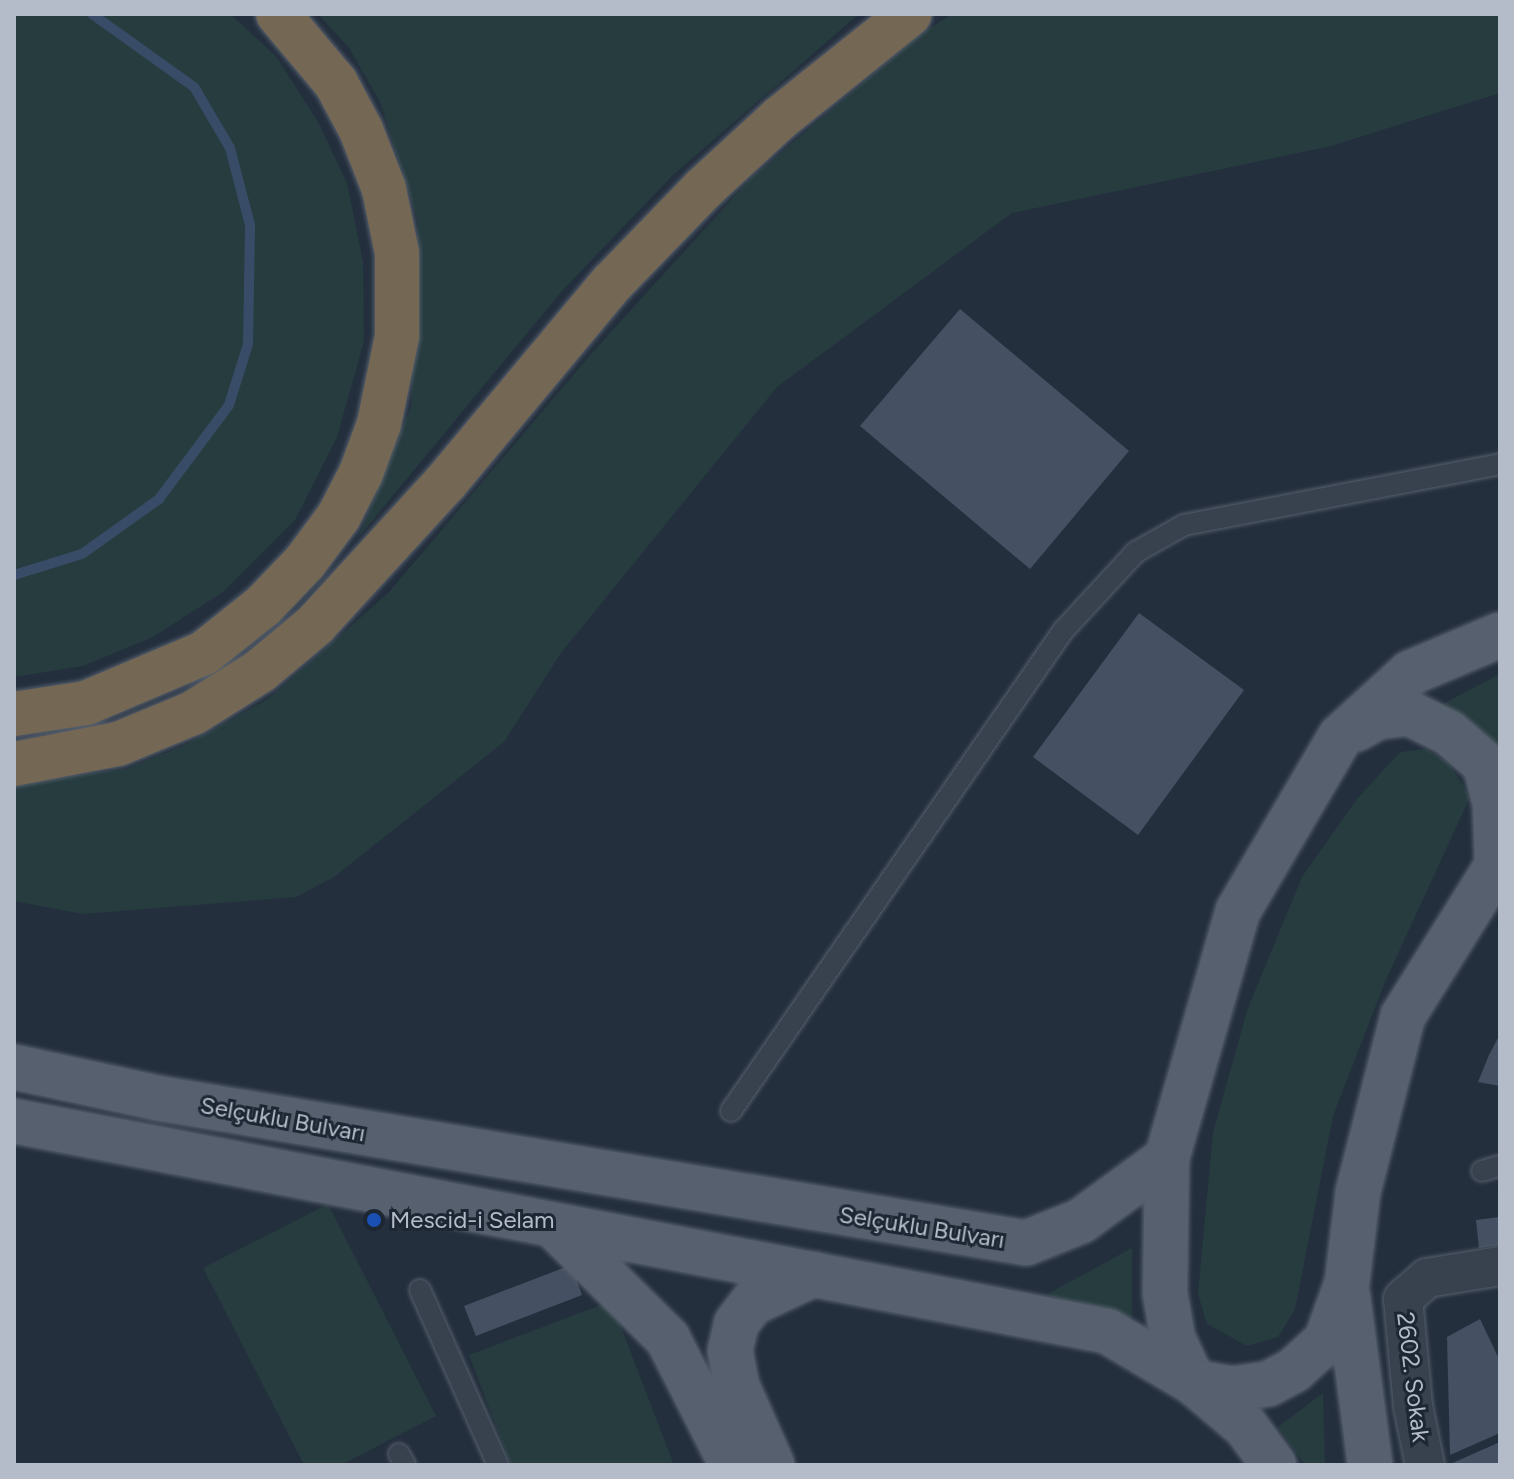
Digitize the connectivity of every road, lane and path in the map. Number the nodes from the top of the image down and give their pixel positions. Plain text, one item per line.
1 (278, 14) edge
2 (910, 14) edge
3 (1500, 464) edge
4 (1500, 635) edge
5 (14, 714) edge
6 (1340, 737) junction
7 (14, 764) edge
8 (1499, 863) edge
9 (14, 1067) edge
10 (731, 1111) dead end
11 (14, 1121) edge
12 (1167, 1158) junction
13 (556, 1228) junction
14 (1499, 1270) edge
15 (814, 1274) junction
16 (1347, 1283) junction
17 (420, 1290) dead end
18 (1193, 1382) junction
19 (498, 1465) edge
20 (732, 1465) edge
21 (772, 1465) edge
22 (1274, 1465) edge
23 (1370, 1465) edge
24 (1425, 1465) edge

1 - 5 highway
2 - 7 highway
3 - 10 lane
4 - 6 main road
6 - 8 main road
6 - 12 main road
8 - 16 main road
9 - 12 main road, Selçuklu Bulvarı
11 - 13 main road
12 - 18 main road
13 - 15 main road
13 - 20 main road
14 - 24 street, 2602. Sokak
15 - 18 main road
15 - 21 main road
16 - 18 main road
16 - 23 main road
17 - 19 lane
18 - 22 main road

